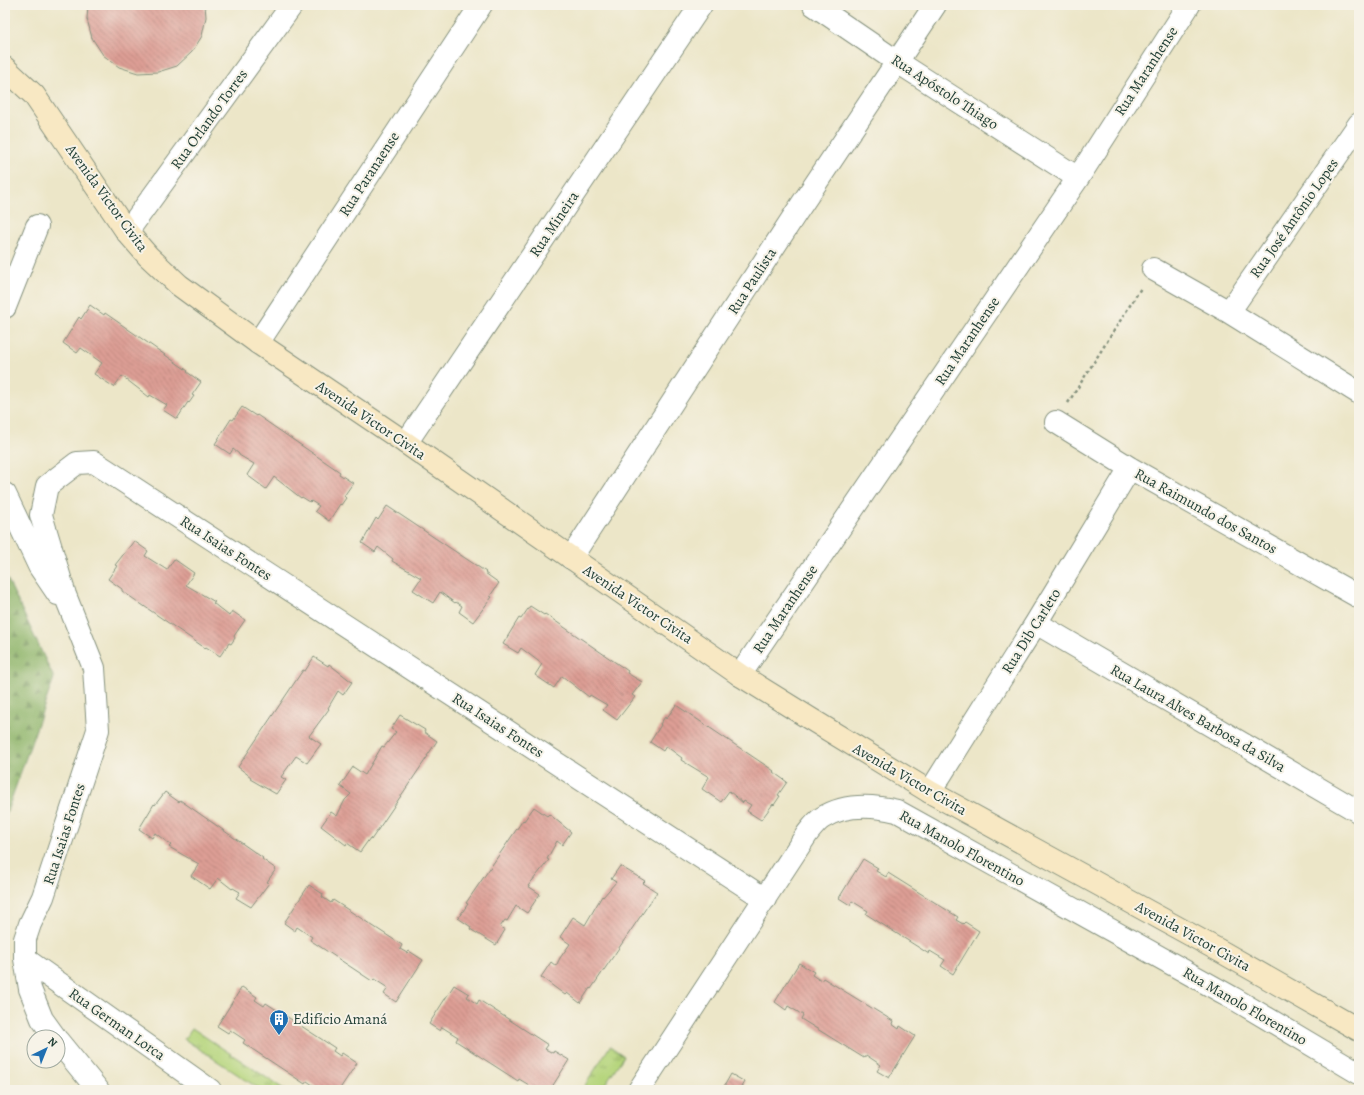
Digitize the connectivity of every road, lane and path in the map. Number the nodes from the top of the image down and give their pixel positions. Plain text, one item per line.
1 (292, 5) edge
2 (481, 5) edge
3 (701, 5) edge
4 (814, 5) edge
5 (935, 5) edge
6 (1188, 5) edge
7 (896, 61) junction
8 (5, 68) edge
9 (1359, 124) edge
10 (1078, 178) junction
11 (37, 226) dead end
12 (127, 232) junction
13 (1153, 269) joint
14 (5, 307) edge
15 (1229, 312) junction
16 (258, 343) junction
17 (1359, 393) edge
18 (1056, 422) joint
19 (406, 443) junction
20 (1130, 468) junction
21 (5, 494) edge
22 (571, 558) junction
23 (1359, 597) edge
24 (75, 620) junction
25 (1036, 623) junction
26 (740, 674) junction
27 (930, 792) junction
28 (1359, 812) edge
29 (765, 899) junction
30 (25, 959) junction
31 (49, 1029) edge
32 (1359, 1030) edge
33 (66, 1051) edge
34 (1359, 1073) edge
35 (98, 1090) edge
36 (210, 1090) edge
37 (639, 1090) edge

1 - 12 street, Rua Orlando Torres
2 - 16 street, Rua Paranaense
3 - 19 street, Rua Mineira
4 - 7 street, Rua Apóstolo Thiago
5 - 7 street, Rua Paulista
6 - 10 street, Rua Maranhense
7 - 10 street, Rua Apóstolo Thiago
7 - 22 street, Rua Paulista
8 - 12 main road, Avenida Victor Civita
9 - 15 street, Rua José Antônio Lopes
10 - 26 street, Rua Maranhense
11 - 14 street
12 - 16 main road, Avenida Victor Civita
13 - 15 street
13 - 18 path
15 - 17 street
16 - 19 main road, Avenida Victor Civita
18 - 20 street, Rua Raimundo dos Santos
19 - 22 main road, Avenida Victor Civita
20 - 23 street, Rua Raimundo dos Santos
20 - 25 street, Rua Dib Carleto
21 - 24 street
22 - 26 main road, Avenida Victor Civita
24 - 29 street, Rua Isaias Fontes
24 - 30 street, Rua Isaias Fontes
25 - 27 street, Rua Dib Carleto
25 - 28 street, Rua Laura Alves Barbosa da Silva
26 - 27 main road, Avenida Victor Civita
27 - 32 main road, Avenida Victor Civita
29 - 34 street, Rua Manolo Florentino
29 - 37 street, Rua Manolo Florentino
30 - 31 street, Rua Isaias Fontes
30 - 36 street, Rua German Lorca
33 - 35 street

